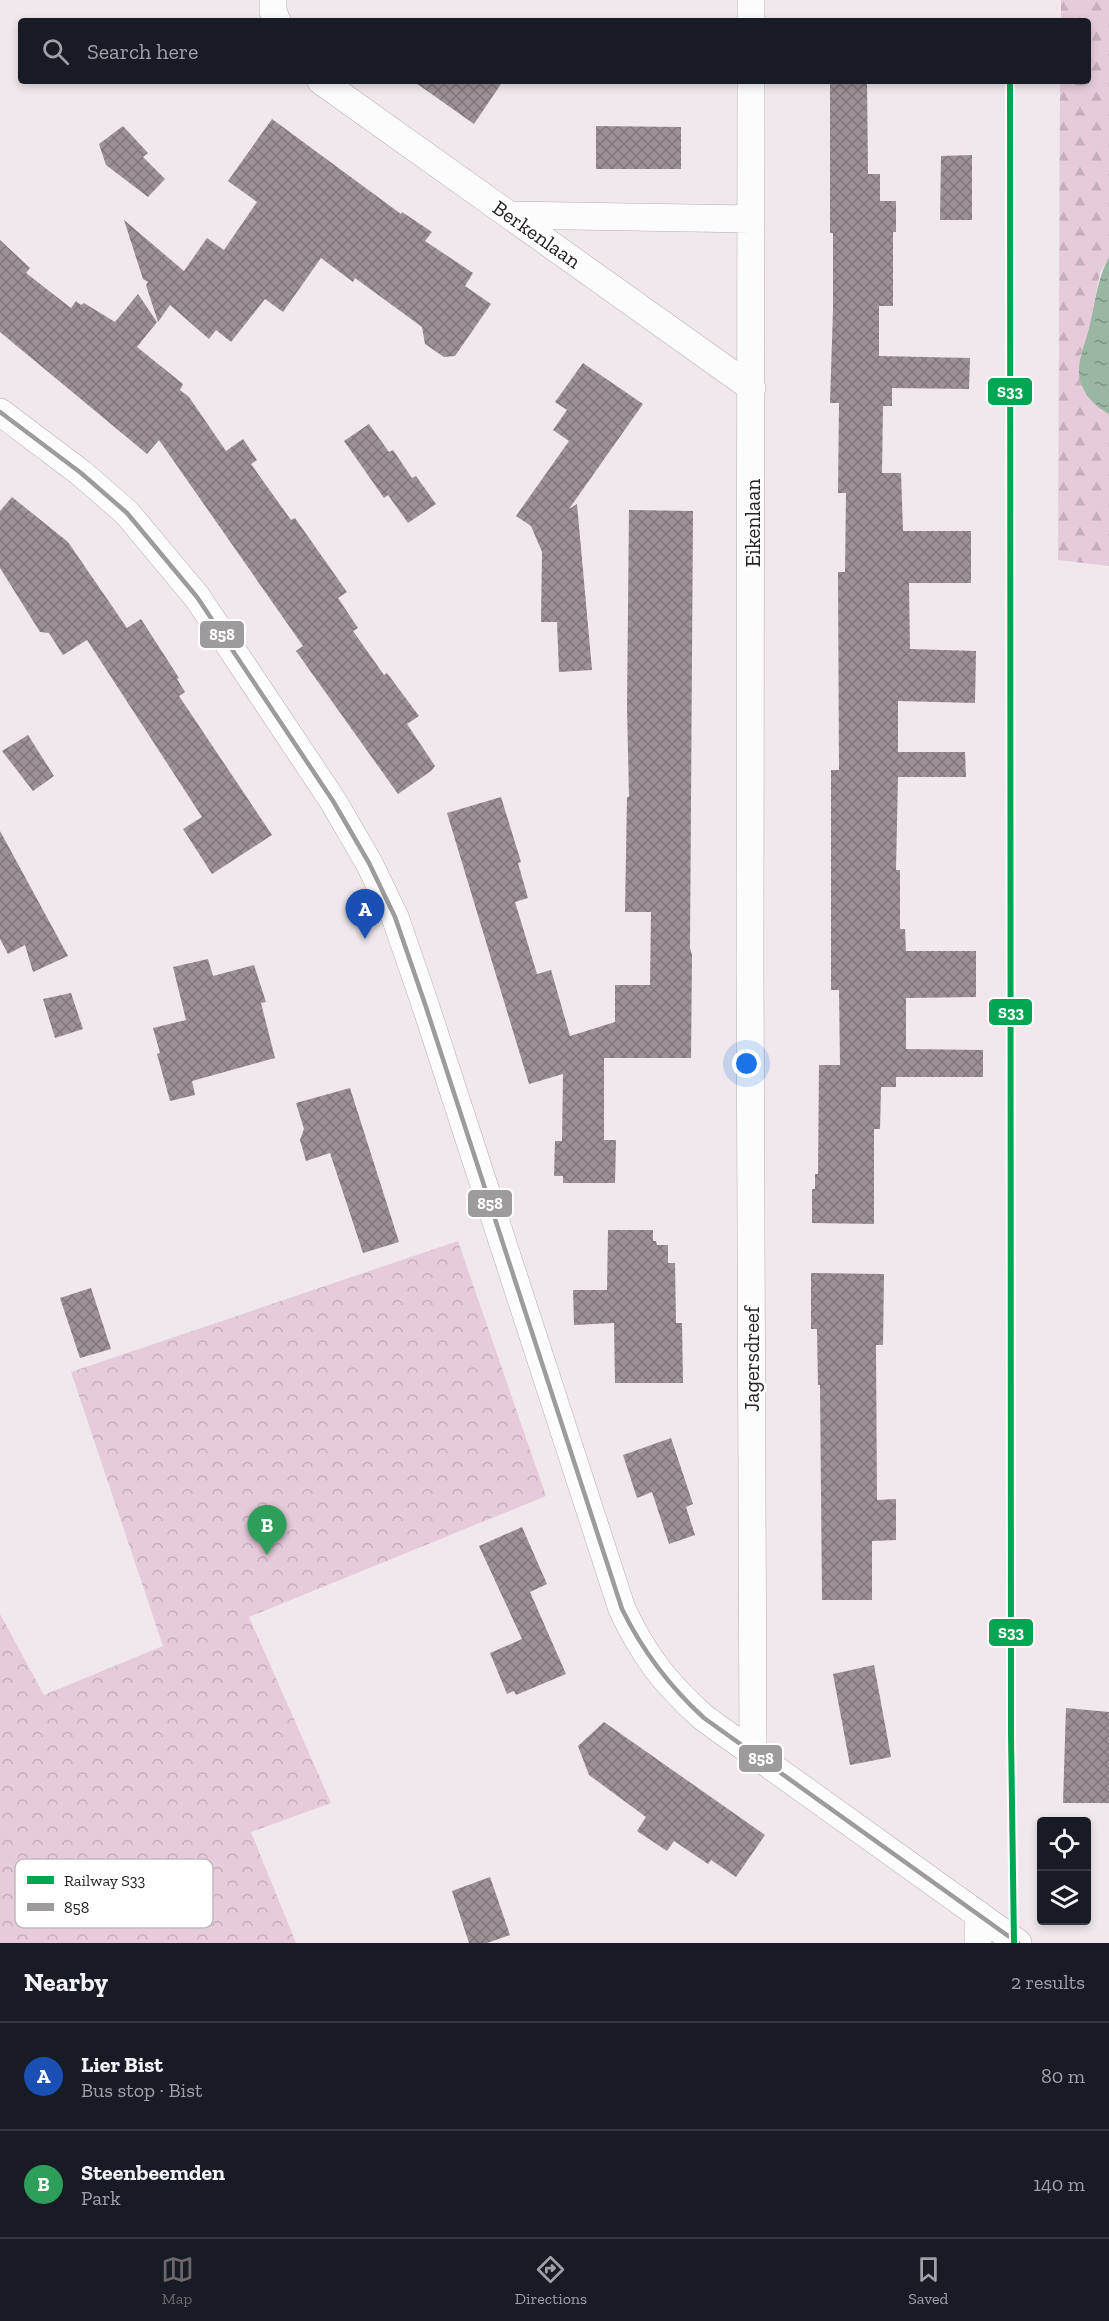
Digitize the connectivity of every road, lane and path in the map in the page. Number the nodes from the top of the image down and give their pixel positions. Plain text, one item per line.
1 (273, 0) edge
2 (751, 0) edge
3 (276, 18) edge
4 (751, 18) edge
5 (325, 84) edge
6 (751, 84) edge
7 (511, 216) junction
8 (751, 219) junction
9 (752, 388) junction
10 (0, 412) edge
11 (750, 966) joint
12 (753, 1752) junction
13 (978, 1914) junction
14 (978, 1943) edge
15 (1018, 1943) edge

1 - 3 street
2 - 4 street
5 - 7 street, Berkenlaan
6 - 8 street, Eikenlaan
7 - 8 street
7 - 9 street, Berkenlaan
8 - 9 street, Eikenlaan
9 - 11 street, Eikenlaan
10 - 12 street
11 - 12 street, Jagersdreef
12 - 13 street
13 - 14 street
13 - 15 street

